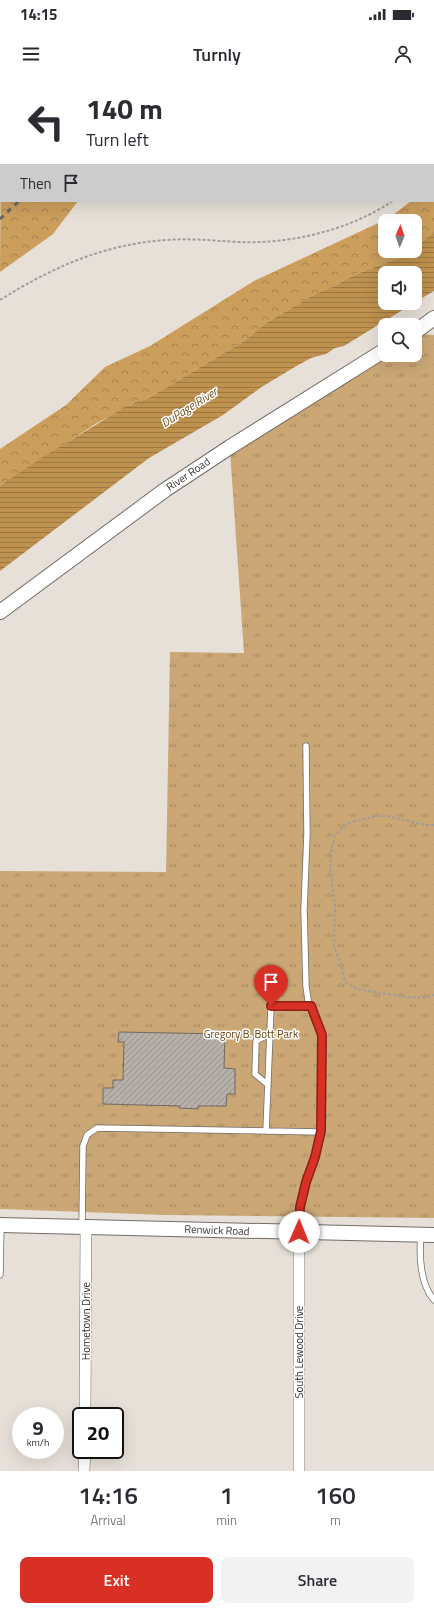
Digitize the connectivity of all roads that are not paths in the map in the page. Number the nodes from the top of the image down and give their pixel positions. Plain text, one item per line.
1 (434, 318) edge
2 (422, 327) edge
3 (378, 354) edge
4 (0, 612) edge
5 (306, 746) dead end
6 (311, 1006) junction
7 (269, 1034) junction
8 (267, 1084) junction
9 (266, 1131) junction
10 (320, 1132) junction
11 (0, 1225) edge
12 (84, 1226) junction
13 (299, 1232) junction
14 (427, 1234) edge
15 (0, 1275) edge
16 (434, 1300) edge
17 (85, 1407) edge
18 (85, 1459) edge
19 (84, 1471) edge
20 (299, 1471) edge

1 - 2 street
3 - 4 street, River Road
5 - 6 lane
6 - 7 lane
6 - 10 lane
7 - 8 lane
7 - 8 lane
8 - 9 lane
9 - 10 lane
9 - 12 lane
10 - 13 lane
11 - 12 street, Renwick Road
11 - 15 lane
12 - 13 street, Renwick Road
12 - 17 street, Hometown Drive
13 - 14 street, Renwick Road
13 - 20 street, South Lewood Drive
14 - 16 lane
18 - 19 street

